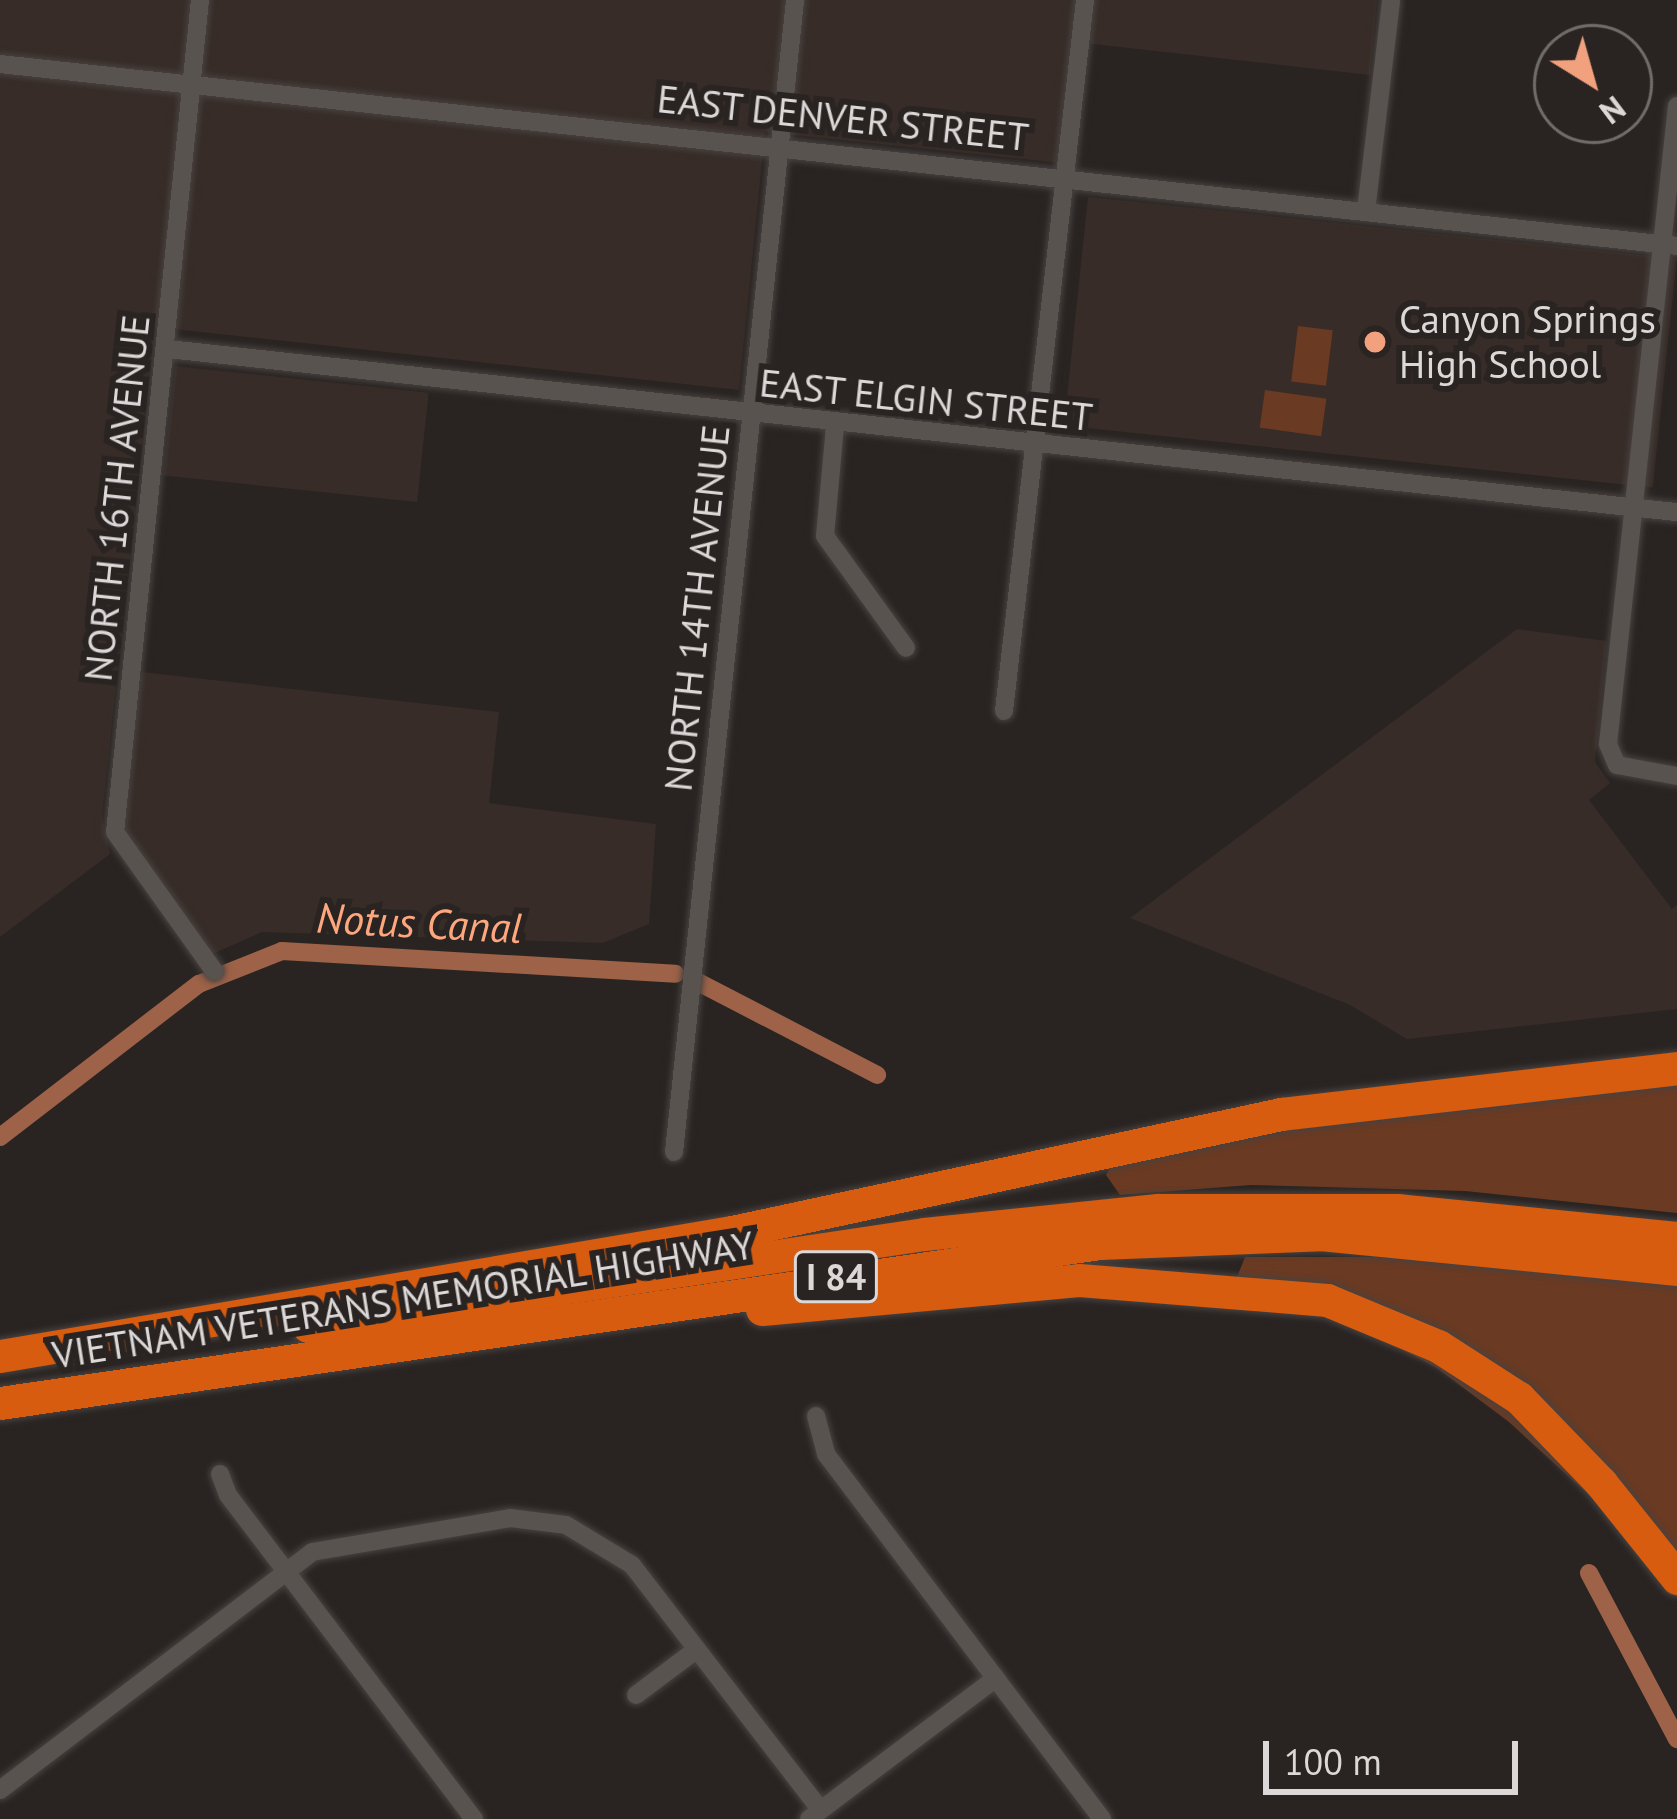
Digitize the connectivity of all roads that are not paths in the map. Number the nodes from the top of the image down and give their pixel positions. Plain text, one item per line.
1 (200, 0) edge
2 (795, 0) edge
3 (1085, 0) edge
4 (1391, 0) edge
5 (0, 64) edge
6 (192, 81) junction
7 (1677, 106) edge
8 (778, 144) junction
9 (1065, 176) junction
10 (1366, 211) junction
11 (1670, 246) edge
12 (168, 349) junction
13 (752, 416) junction
14 (835, 426) junction
15 (1035, 445) junction
16 (1633, 507) junction
17 (1677, 512) edge
18 (906, 648) dead end
19 (1004, 711) dead end
20 (1677, 776) edge
21 (214, 971) dead end
22 (1677, 1068) edge
23 (674, 1152) dead end
24 (1677, 1238) edge
25 (1677, 1269) edge
26 (604, 1315) junction
27 (0, 1356) edge
28 (0, 1372) edge
29 (0, 1403) edge
30 (816, 1416) dead end
31 (220, 1474) dead end
32 (285, 1572) junction
33 (1677, 1578) edge
34 (696, 1650) junction
35 (996, 1678) junction
36 (636, 1694) dead end
37 (0, 1790) edge
38 (815, 1815) edge
39 (474, 1819) edge
40 (1102, 1819) edge

1 - 6 street, NORTH 16TH AVENUE
2 - 8 street, NORTH 14TH AVENUE
3 - 9 street
4 - 10 street
5 - 6 street, EAST DENVER STREET
6 - 8 street, EAST DENVER STREET
6 - 12 street, NORTH 16TH AVENUE
7 - 11 street
8 - 9 street, EAST DENVER STREET
8 - 13 street, NORTH 14TH AVENUE
9 - 10 street, EAST DENVER STREET
9 - 15 street
10 - 11 street, EAST DENVER STREET
11 - 16 street
12 - 13 street, EAST ELGIN STREET
12 - 21 street, NORTH 16TH AVENUE
13 - 14 street, EAST ELGIN STREET
13 - 23 street, NORTH 14TH AVENUE
14 - 15 street, EAST ELGIN STREET
14 - 18 street
15 - 16 street, EAST ELGIN STREET
15 - 19 street
16 - 17 street, EAST ELGIN STREET
16 - 20 street
22 - 27 highway
24 - 28 highway, VIETNAM VETERANS MEMORIAL HIGHWAY / I 84
25 - 26 highway, VIETNAM VETERANS MEMORIAL HIGHWAY / I 84
26 - 29 highway, VIETNAM VETERANS MEMORIAL HIGHWAY / I 84
26 - 33 highway
30 - 35 street
31 - 32 street
32 - 34 street
32 - 37 street
32 - 39 street
34 - 36 street
34 - 38 street
35 - 38 street
35 - 40 street

